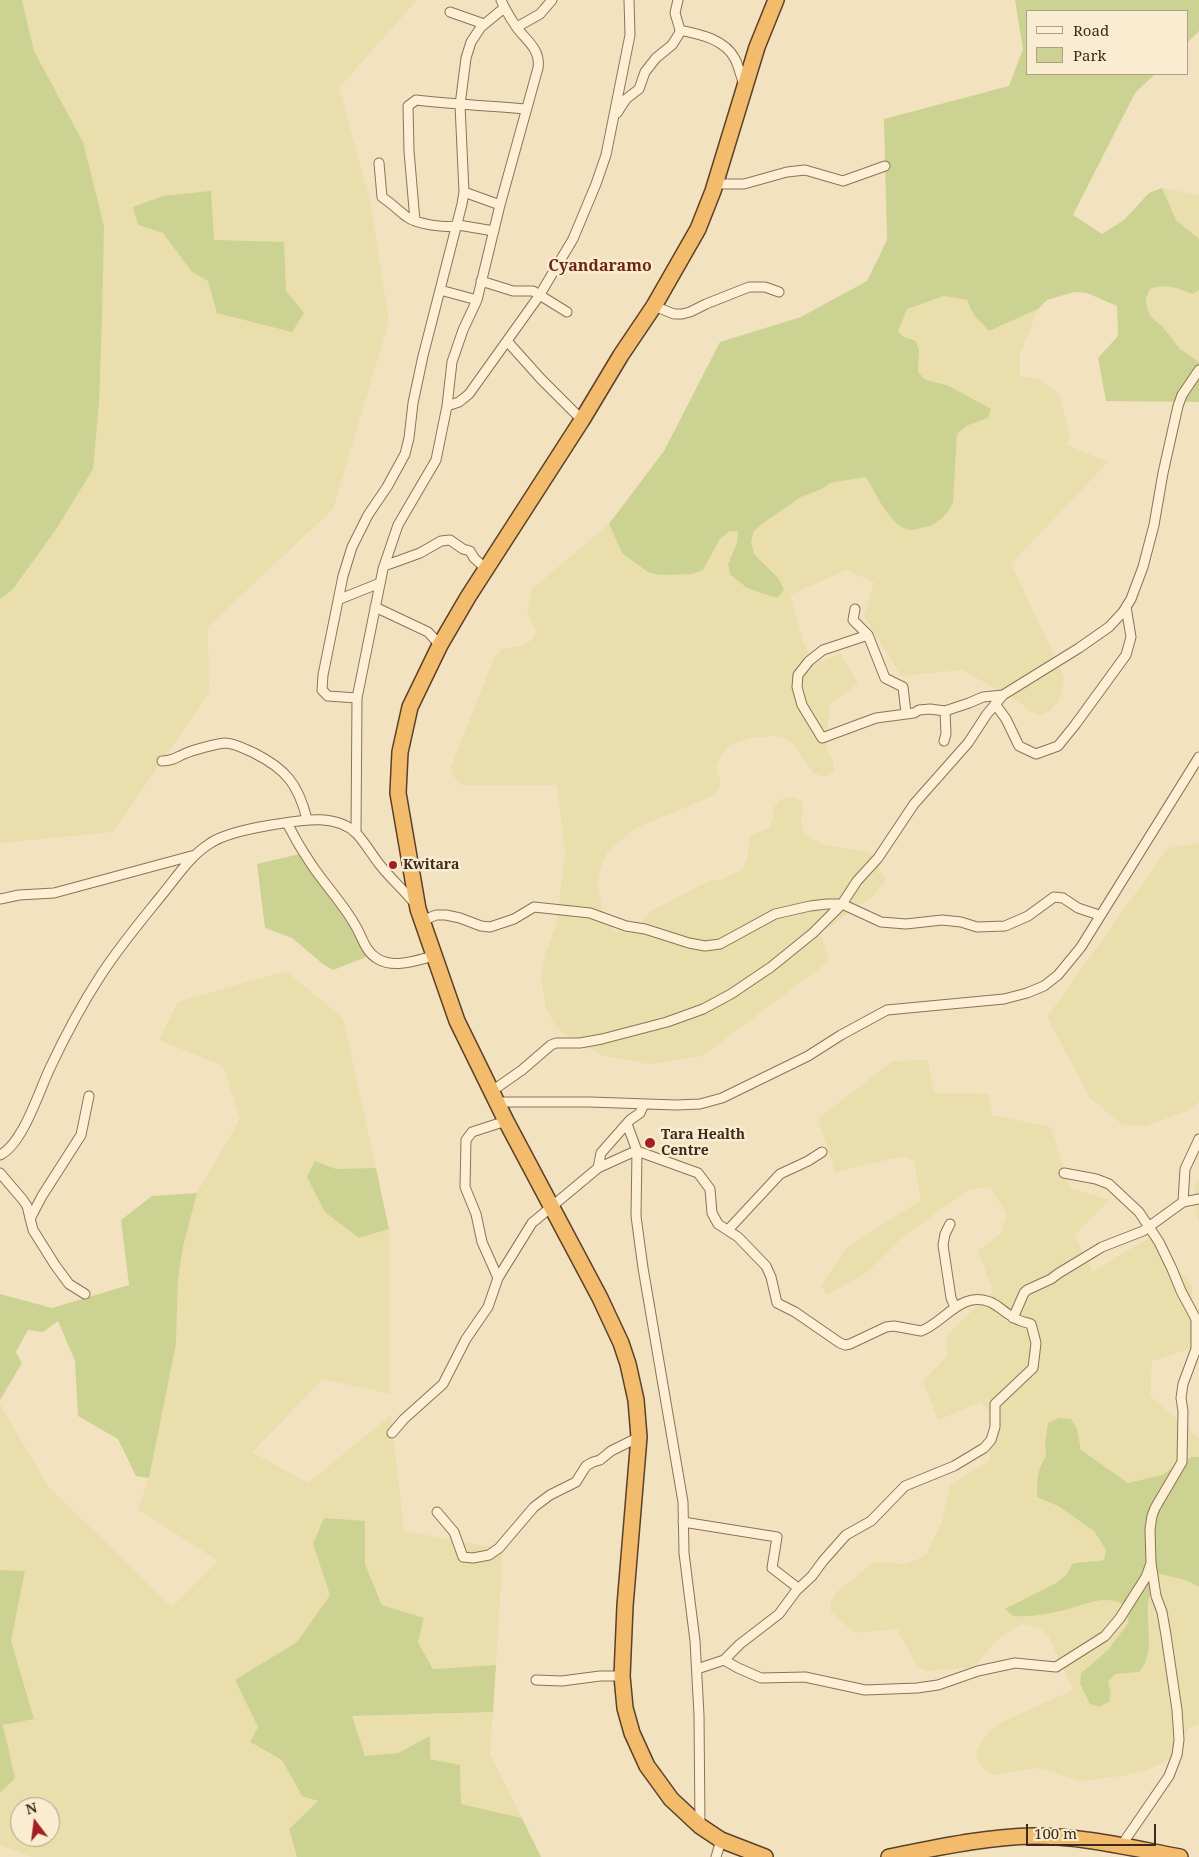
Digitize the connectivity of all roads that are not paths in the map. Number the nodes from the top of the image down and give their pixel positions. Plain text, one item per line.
1 (552, 0) edge
2 (629, 0) edge
3 (678, 0) edge
4 (776, 0) edge
5 (502, 4) edge
6 (450, 12) dead end
7 (484, 24) junction
8 (516, 27) junction
9 (680, 30) junction
10 (745, 88) junction
11 (460, 105) junction
12 (526, 109) junction
13 (614, 117) junction
14 (379, 164) dead end
15 (886, 166) dead end
16 (716, 184) junction
17 (464, 192) junction
18 (500, 205) junction
19 (415, 221) junction
20 (458, 225) junction
21 (494, 231) junction
22 (482, 282) junction
23 (440, 290) junction
24 (779, 292) dead end
25 (539, 296) junction
26 (477, 300) junction
27 (654, 306) junction
28 (567, 312) dead end
29 (507, 341) junction
30 (1199, 370) edge
31 (447, 406) junction
32 (582, 420) junction
33 (384, 566) junction
34 (486, 569) junction
35 (380, 583) junction
36 (340, 599) junction
37 (375, 607) junction
38 (1126, 607) junction
39 (855, 609) dead end
40 (868, 635) junction
41 (440, 645) junction
42 (1003, 695) junction
43 (357, 698) junction
44 (995, 704) junction
45 (945, 710) junction
46 (906, 713) junction
47 (944, 741) dead end
48 (1199, 757) edge
49 (162, 761) dead end
50 (306, 819) junction
51 (287, 823) junction
52 (356, 833) junction
53 (195, 855) junction
54 (0, 899) edge
55 (842, 904) junction
56 (420, 915) junction
57 (1100, 915) junction
58 (434, 956) junction
59 (89, 1096) dead end
60 (495, 1097) junction
61 (644, 1104) junction
62 (506, 1121) junction
63 (626, 1124) junction
64 (1199, 1139) edge
65 (637, 1151) junction
66 (822, 1152) dead end
67 (0, 1155) edge
68 (598, 1168) junction
69 (0, 1173) edge
70 (1064, 1173) dead end
71 (1199, 1199) edge
72 (1182, 1202) junction
73 (552, 1207) junction
74 (30, 1219) junction
75 (950, 1224) dead end
76 (1150, 1227) junction
77 (728, 1230) junction
78 (498, 1278) junction
79 (85, 1294) dead end
80 (955, 1307) junction
81 (1013, 1318) junction
82 (1198, 1319) edge
83 (392, 1434) dead end
84 (639, 1437) junction
85 (436, 1512) dead end
86 (683, 1522) junction
87 (1151, 1563) junction
88 (798, 1588) junction
89 (724, 1660) junction
90 (697, 1669) junction
91 (622, 1676) junction
92 (536, 1680) dead end
93 (700, 1826) junction
94 (721, 1840) junction
95 (1121, 1846) junction
96 (716, 1857) edge
97 (765, 1857) edge
98 (889, 1857) edge
99 (1180, 1857) edge

1 - 8 street
2 - 13 street
3 - 9 street
4 - 10 highway
5 - 7 street
5 - 8 street
6 - 7 street
7 - 11 street
8 - 12 street
9 - 10 street
9 - 13 street
10 - 16 highway
11 - 12 street
11 - 17 street
11 - 19 street
12 - 18 street
13 - 25 street
14 - 19 street
15 - 16 street
16 - 27 highway
17 - 18 street
17 - 20 street
18 - 21 street
19 - 20 street
20 - 21 street
20 - 23 street
21 - 22 street
22 - 25 street
22 - 26 street
23 - 26 street
23 - 36 street
24 - 27 street
25 - 28 street
25 - 29 street
26 - 31 street
27 - 32 highway
29 - 31 street
29 - 32 street
30 - 38 street
31 - 33 street
32 - 34 highway
33 - 34 street
33 - 35 street
34 - 41 highway
35 - 36 street
35 - 37 street
36 - 43 street
37 - 41 street
37 - 43 street
38 - 42 street
38 - 44 street
39 - 40 street
40 - 46 street
40 - 46 street
41 - 56 highway
42 - 44 street
42 - 45 street
43 - 52 street
44 - 55 street
45 - 46 street
45 - 47 street
48 - 57 street
49 - 50 street
50 - 51 street
50 - 52 street
51 - 53 street
51 - 58 street
52 - 56 street
53 - 54 street
53 - 67 street
55 - 56 street
55 - 57 street
55 - 60 street
56 - 58 highway
57 - 61 street
58 - 60 highway
59 - 74 street
60 - 61 street
60 - 62 highway
61 - 63 street
62 - 73 highway
62 - 78 street
63 - 65 street
63 - 68 street
64 - 72 street
65 - 68 street
65 - 77 street
65 - 86 street
66 - 77 street
68 - 73 street
69 - 74 street
70 - 76 street
71 - 72 street
72 - 76 street
73 - 78 street
73 - 84 highway
74 - 79 street
75 - 80 street
76 - 81 street
76 - 82 street
77 - 80 street
78 - 83 street
80 - 81 street
81 - 88 street
82 - 87 street
84 - 85 street
84 - 91 highway
86 - 88 street
86 - 90 street
87 - 89 street
87 - 95 street
88 - 89 street
89 - 90 street
90 - 93 street
91 - 92 street
91 - 93 highway
93 - 94 highway
94 - 96 street
94 - 97 highway
95 - 98 highway
95 - 99 highway

